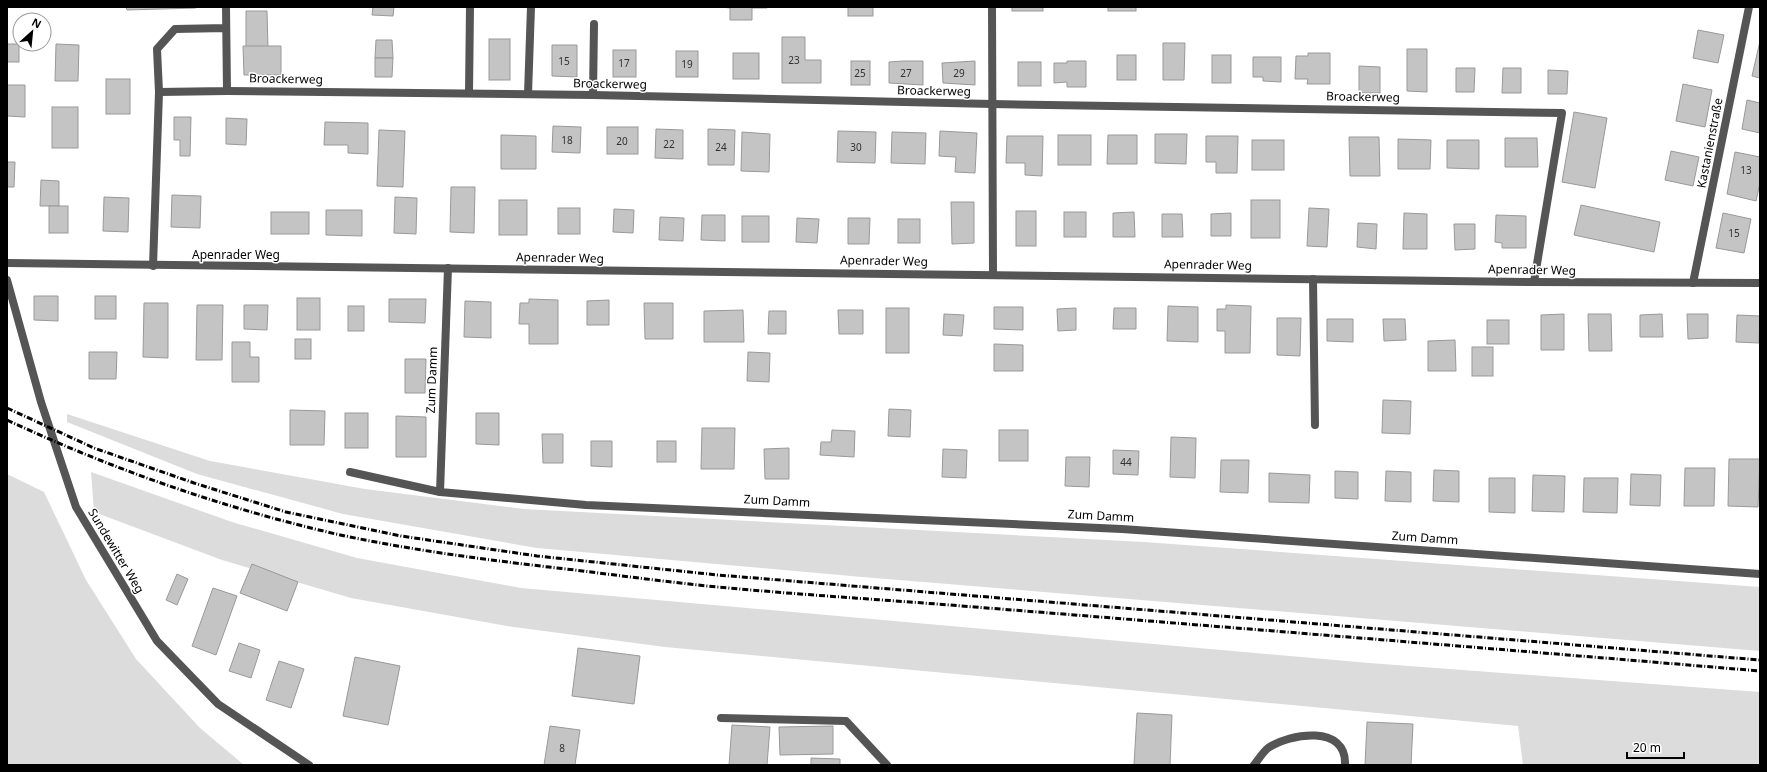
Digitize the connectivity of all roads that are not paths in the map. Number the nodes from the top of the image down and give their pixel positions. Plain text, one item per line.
1 (226, 7) edge
2 (470, 7) edge
3 (531, 7) edge
4 (992, 7) edge
5 (1749, 7) edge
6 (594, 24) dead end
7 (226, 28) junction
8 (227, 91) junction
9 (159, 92) junction
10 (469, 93) junction
11 (528, 94) junction
12 (593, 95) junction
13 (992, 104) junction
14 (7, 263) edge
15 (153, 266) junction
16 (448, 268) junction
17 (993, 275) junction
18 (1313, 279) junction
19 (7, 280) edge
20 (1534, 282) junction
21 (1693, 283) junction
22 (1760, 283) edge
23 (1315, 425) dead end
24 (350, 472) dead end
25 (440, 492) junction
26 (1760, 574) edge
27 (721, 718) dead end
28 (309, 765) edge
29 (888, 765) edge
30 (1254, 765) edge
31 (1345, 765) edge

1 - 7 street
2 - 10 street
3 - 11 street
4 - 13 street
5 - 21 street, Kastanienstraße
6 - 12 street
7 - 8 street
7 - 9 street
8 - 9 street, Broackerweg
8 - 10 street, Broackerweg
9 - 15 street
10 - 11 street, Broackerweg
11 - 12 street, Broackerweg
12 - 13 street, Broackerweg
13 - 17 street
13 - 20 street, Broackerweg
14 - 15 street, Apenrader Weg
15 - 16 street, Apenrader Weg
16 - 17 street, Apenrader Weg
16 - 25 street, Zum Damm
17 - 18 street, Apenrader Weg
18 - 20 street, Apenrader Weg
18 - 23 street
19 - 28 street, Sundewitter Weg
20 - 21 street, Apenrader Weg
21 - 22 street, Apenrader Weg
24 - 25 street, Zum Damm
25 - 26 street, Zum Damm
27 - 29 street
30 - 31 street

